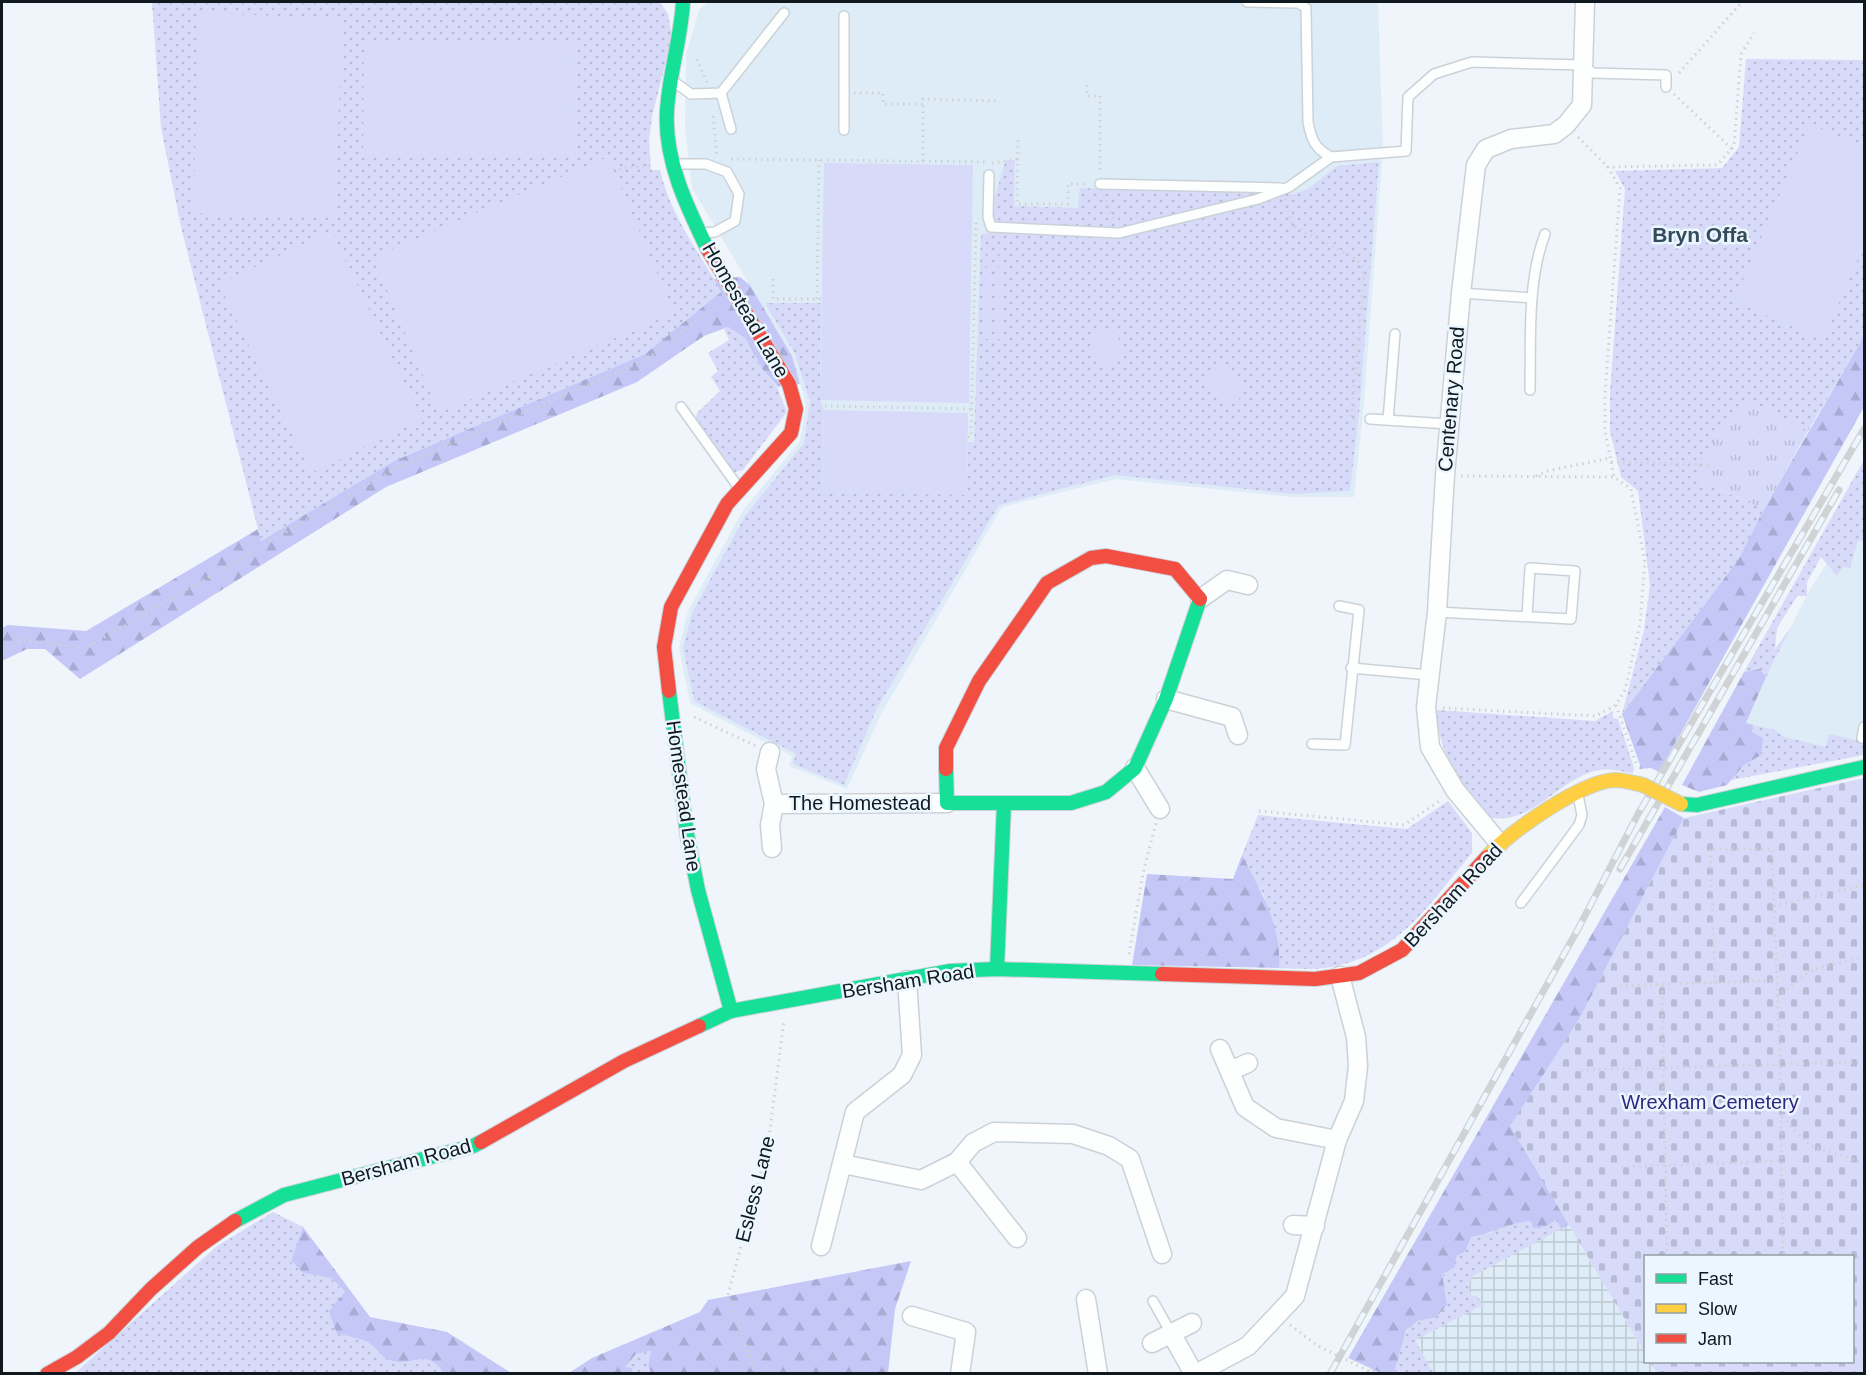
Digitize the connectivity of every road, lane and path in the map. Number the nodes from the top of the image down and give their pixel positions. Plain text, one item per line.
1 (683, 2) edge
2 (1246, 2) edge
3 (1585, 2) edge
4 (1742, 2) edge
5 (784, 13) dead end
6 (844, 16) dead end
7 (1754, 33) dead end
8 (1582, 65) junction
9 (1666, 75) junction
10 (672, 80) junction
11 (1087, 85) dead end
12 (1666, 87) joint
13 (716, 93) junction
14 (843, 93) junction
15 (1000, 101) dead end
16 (923, 104) junction
17 (1566, 125) junction
18 (731, 129) dead end
19 (844, 130) dead end
20 (1018, 140) dead end
21 (1732, 148) junction
22 (1331, 158) junction
23 (706, 159) dead end
24 (729, 159) dead end
25 (1018, 159) junction
26 (819, 160) junction
27 (923, 161) junction
28 (664, 164) junction
29 (1608, 167) junction
30 (614, 170) dead end
31 (989, 175) dead end
32 (1100, 184) junction
33 (1285, 189) junction
34 (976, 221) dead end
35 (1119, 233) junction
36 (701, 234) junction
37 (1545, 234) dead end
38 (773, 279) dead end
39 (733, 292) junction
40 (1461, 293) junction
41 (1532, 298) junction
42 (1395, 334) dead end
43 (1530, 390) dead end
44 (825, 406) dead end
45 (681, 407) dead end
46 (972, 408) junction
47 (1370, 419) joint
48 (1388, 420) junction
49 (1449, 424) junction
50 (968, 438) dead end
51 (1611, 460) junction
52 (1710, 465) dead end
53 (1444, 475) junction
54 (1534, 477) junction
55 (1614, 477) junction
56 (740, 490) junction
57 (1248, 585) dead end
58 (1200, 598) junction
59 (1339, 606) dead end
60 (1437, 612) junction
61 (1527, 616) junction
62 (2, 651) edge
63 (1351, 668) junction
64 (1429, 675) junction
65 (1166, 699) junction
66 (1616, 705) junction
67 (670, 706) junction
68 (1426, 707) junction
69 (1864, 727) edge
70 (1238, 735) dead end
71 (1862, 738) dead end
72 (1312, 744) dead end
73 (770, 752) joint
74 (1864, 767) edge
75 (1135, 768) junction
76 (1638, 783) junction
77 (1455, 790) junction
78 (1577, 793) junction
79 (947, 803) junction
80 (1004, 803) junction
81 (774, 804) junction
82 (1160, 809) joint
83 (1259, 811) dead end
84 (1499, 843) junction
85 (772, 848) dead end
86 (1864, 885) edge
87 (1521, 903) dead end
88 (1774, 906) junction
89 (1864, 956) edge
90 (997, 969) junction
91 (1126, 975) junction
92 (1340, 976) junction
93 (907, 980) junction
94 (1776, 980) junction
95 (1715, 982) junction
96 (1662, 985) junction
97 (1620, 986) dead end
98 (1777, 996) junction
99 (786, 1000) junction
100 (731, 1011) junction
101 (1220, 1049) dead end
102 (1864, 1062) edge
103 (1248, 1063) dead end
104 (1780, 1065) junction
105 (1664, 1067) junction
106 (1581, 1070) dead end
107 (1230, 1071) junction
108 (1781, 1116) junction
109 (1337, 1140) junction
110 (1781, 1161) junction
111 (957, 1162) junction
112 (1864, 1163) edge
113 (843, 1164) junction
114 (1666, 1165) junction
115 (1620, 1167) dead end
116 (1293, 1225) dead end
117 (1315, 1226) junction
118 (1017, 1239) dead end
119 (821, 1246) dead end
120 (1162, 1254) dead end
121 (1667, 1255) edge
122 (1783, 1255) edge
123 (1086, 1299) dead end
124 (1153, 1301) dead end
125 (1277, 1315) junction
126 (912, 1316) dead end
127 (1192, 1323) dead end
128 (1171, 1333) junction
129 (1152, 1342) dead end
130 (47, 1374) edge
131 (756, 1374) edge
132 (960, 1374) edge
133 (1098, 1374) edge
134 (1195, 1374) edge
135 (1375, 1374) edge

1 - 10 street, Homestead Lane
2 - 22 lane
3 - 8 street
4 - 9 path
5 - 13 lane
6 - 14 lane
7 - 21 path
8 - 9 lane
8 - 17 street
8 - 22 lane
9 - 12 lane
10 - 13 lane
10 - 28 street, Homestead Lane
11 - 32 path
12 - 21 path
13 - 18 lane
13 - 23 path
14 - 16 path
14 - 19 lane
15 - 16 path
16 - 27 path
17 - 29 path
17 - 40 street, Centenary Road
20 - 25 path
21 - 29 path
22 - 33 lane
24 - 26 path
25 - 27 path
25 - 32 path
26 - 27 path
26 - 38 path
28 - 30 path
28 - 36 street, Homestead Lane
28 - 36 lane
29 - 51 path
31 - 35 lane
32 - 33 lane
32 - 35 path
33 - 35 lane
33 - 47 path
34 - 46 path
36 - 39 street, Homestead Lane
37 - 41 lane
39 - 56 street, Homestead Lane
39 - 62 path
40 - 41 lane
40 - 49 street, Centenary Road
41 - 43 lane
42 - 48 lane
44 - 46 path
45 - 56 lane
46 - 50 path
47 - 48 lane
48 - 49 lane
49 - 53 street, Centenary Road
51 - 52 path
51 - 54 path
51 - 55 path
53 - 54 path
53 - 60 street, Centenary Road
54 - 55 path
55 - 66 path
56 - 67 street, Homestead Lane
57 - 58 street
58 - 65 street, The Homestead
58 - 79 street, The Homestead
59 - 63 lane
60 - 61 lane
60 - 64 street, Centenary Road
61 - 61 lane
63 - 64 lane
63 - 72 lane
64 - 68 street, Centenary Road
65 - 70 street
65 - 75 street, The Homestead
66 - 68 path
66 - 76 path
67 - 73 path
67 - 100 street, Homestead Lane
68 - 77 street, Centenary Road
69 - 71 lane
73 - 81 street, The Homestead
74 - 76 street, Bersham Road, bridge
75 - 80 street, The Homestead
75 - 82 street
76 - 78 street, Bersham Road
77 - 83 path
77 - 84 street, Centenary Road
78 - 84 street, Bersham Road
78 - 87 lane
79 - 80 street, The Homestead
79 - 81 street, The Homestead
80 - 90 street
81 - 85 street, The Homestead
82 - 91 path
84 - 92 street, Bersham Road
86 - 88 path
88 - 94 path
88 - 95 path
89 - 98 path
90 - 91 street, Bersham Road
90 - 93 street, Bersham Road
91 - 92 street, Bersham Road
92 - 109 street
93 - 99 street, Bersham Road
93 - 113 street
94 - 95 path
94 - 98 path
95 - 96 path
96 - 97 path
96 - 105 path
98 - 104 path
99 - 100 street, Bersham Road
99 - 131 path, Esless Lane
100 - 130 street, Bersham Road
101 - 107 street
102 - 104 path
103 - 107 street
104 - 105 path
104 - 108 path
105 - 106 path
105 - 114 path
107 - 109 street
108 - 110 path
108 - 112 path
109 - 117 street
110 - 114 path
110 - 122 path
111 - 113 street
111 - 118 street
111 - 120 street
113 - 119 street
114 - 115 path
114 - 121 path
116 - 117 street
117 - 125 street
123 - 133 street
124 - 128 lane
125 - 134 street
125 - 135 path
126 - 132 street
127 - 128 street
128 - 129 street
128 - 134 street

